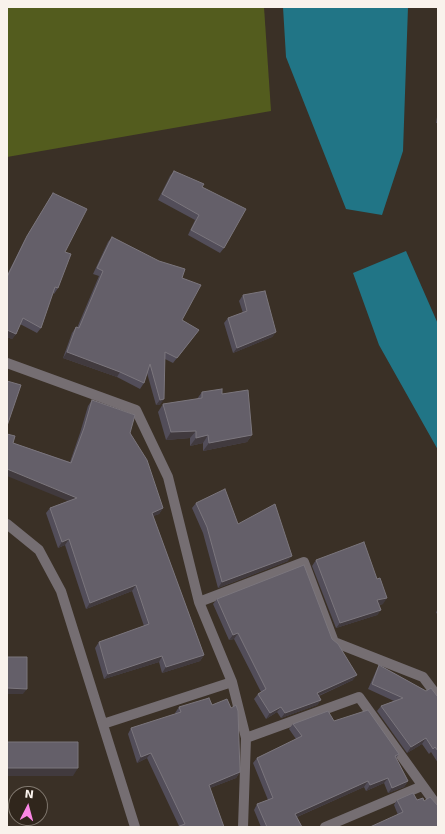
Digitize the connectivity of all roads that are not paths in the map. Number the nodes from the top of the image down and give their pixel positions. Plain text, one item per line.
1 (7, 363) edge
2 (7, 524) edge
3 (199, 602) junction
4 (232, 682) junction
5 (438, 697) edge
6 (103, 724) junction
7 (246, 738) junction
8 (422, 786) junction
9 (438, 807) edge
10 (135, 827) edge
11 (243, 827) edge
12 (325, 827) edge

1 - 3 street
2 - 6 street
3 - 4 street
3 - 5 street
4 - 6 street
4 - 7 street
6 - 10 street
7 - 8 street
7 - 11 street
8 - 9 street
8 - 12 street

